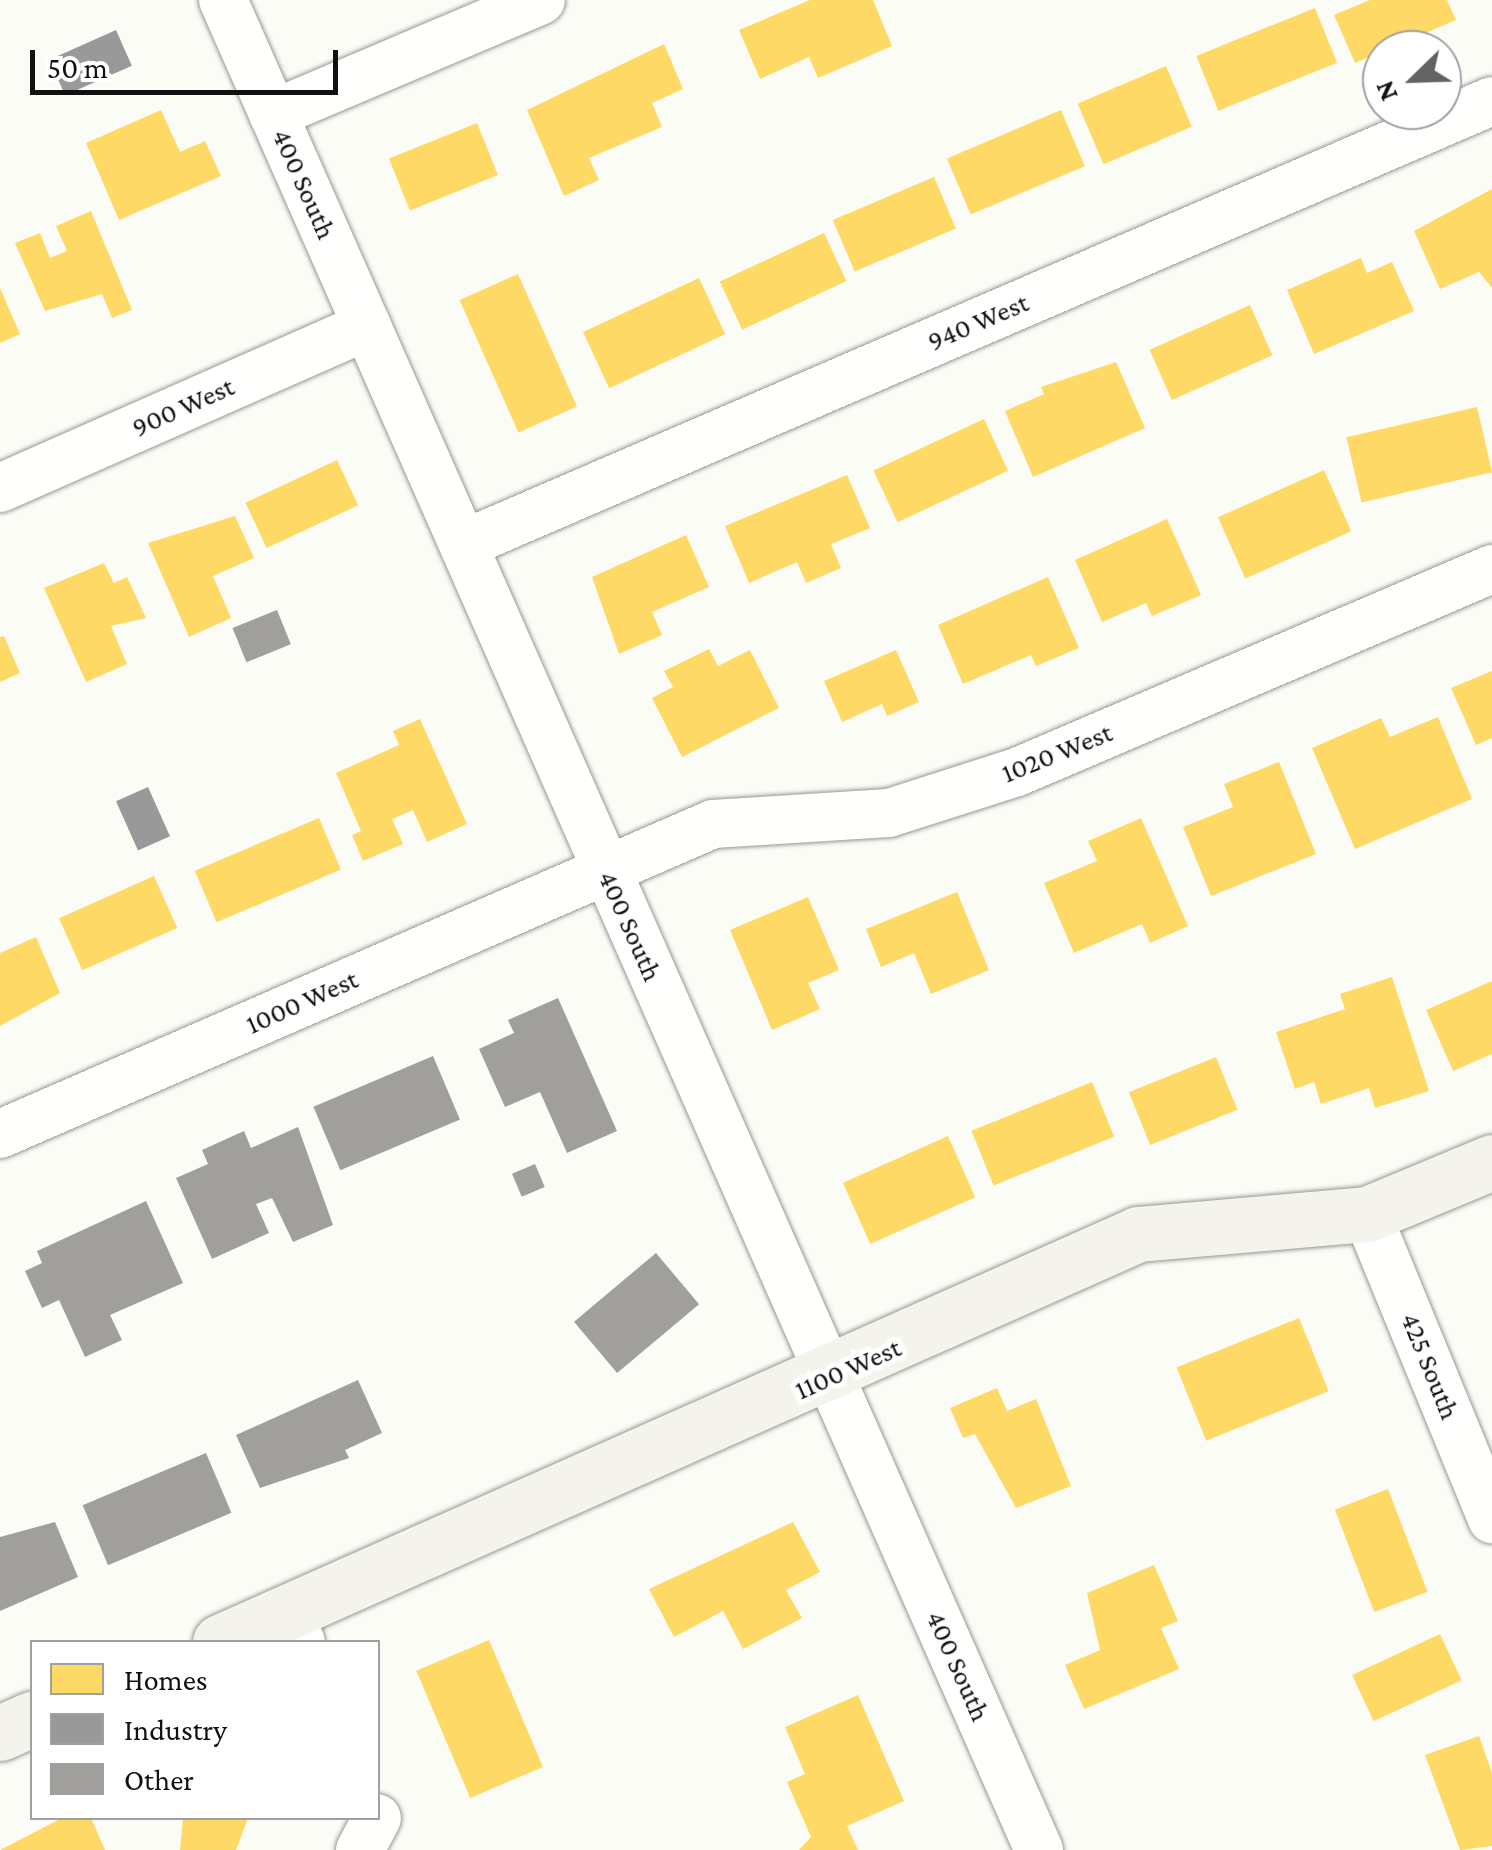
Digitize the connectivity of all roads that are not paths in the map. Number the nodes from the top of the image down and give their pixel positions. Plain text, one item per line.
1 (224, 0) edge
2 (541, 0) edge
3 (1492, 101) edge
4 (273, 114) junction
5 (367, 326) junction
6 (0, 488) edge
7 (464, 544) junction
8 (1492, 569) edge
9 (604, 870) junction
10 (0, 1134) edge
11 (1492, 1162) edge
12 (1367, 1214) junction
13 (831, 1377) junction
14 (1492, 1518) edge
15 (295, 1628) edge
16 (231, 1640) edge
17 (30, 1720) edge
18 (0, 1732) edge
19 (376, 1820) edge
20 (360, 1850) edge
21 (1039, 1850) edge

1 - 4 street, 400 South
2 - 4 street
3 - 7 street, 940 West
4 - 5 street, 400 South
5 - 6 street, 900 West
5 - 7 street, 400 South
7 - 9 street, 400 South
8 - 9 street, 1020 West
9 - 10 street, 1000 West
9 - 13 street, 400 South
11 - 12 street, 1100 West
12 - 13 street, 1100 West
12 - 14 street, 425 South
13 - 15 street, 1100 West
13 - 21 street, 400 South
15 - 16 street, 1100 West
17 - 18 street
19 - 20 street

